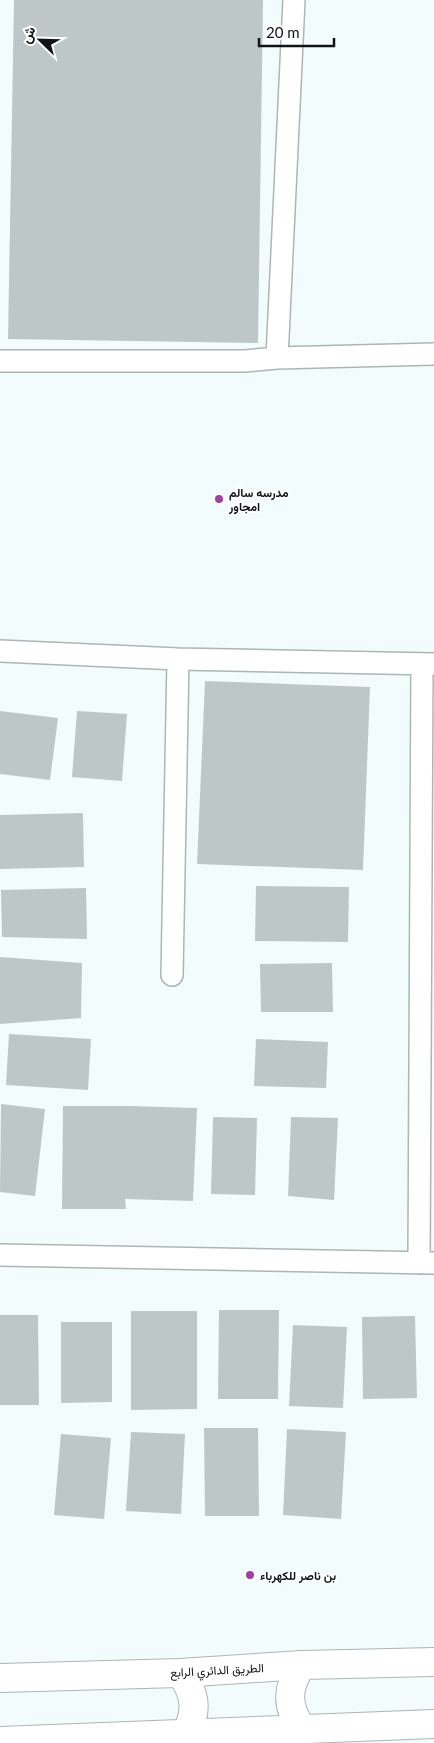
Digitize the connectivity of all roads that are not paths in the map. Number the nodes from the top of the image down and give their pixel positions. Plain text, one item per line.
1 (294, 0) edge
2 (434, 354) edge
3 (277, 358) junction
4 (0, 361) edge
5 (0, 651) edge
6 (178, 659) junction
7 (428, 665) edge
8 (428, 849) edge
9 (172, 976) dead end
10 (0, 1256) edge
11 (426, 1263) edge
12 (434, 1662) edge
13 (302, 1665) junction
14 (180, 1673) junction
15 (0, 1678) edge
16 (434, 1724) edge
17 (303, 1730) junction
18 (185, 1734) junction
19 (237, 1738) edge
20 (0, 1741) edge

1 - 3 street
2 - 3 street
3 - 4 street
5 - 6 street
6 - 7 street
6 - 9 street
7 - 8 street
8 - 11 street
10 - 11 street
12 - 13 main road, الطريق الدائري الرابع
13 - 14 main road, الطريق الدائري الرابع
13 - 17 main road
14 - 15 main road, الطريق الدائري الرابع
14 - 18 main road
16 - 17 main road
17 - 19 main road
18 - 19 main road
18 - 20 main road

